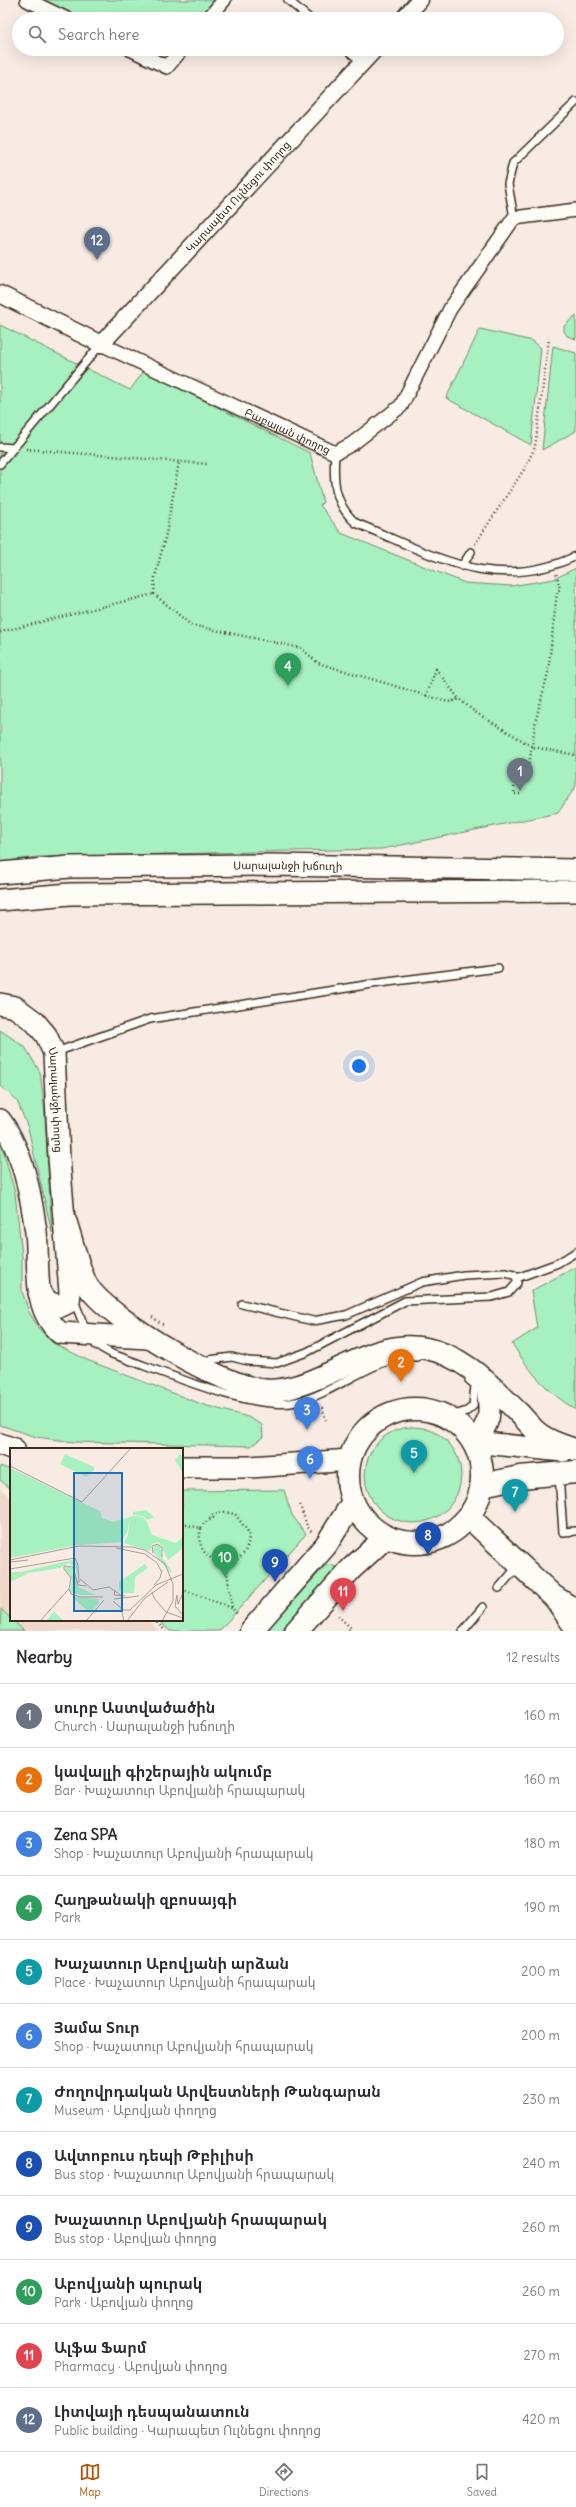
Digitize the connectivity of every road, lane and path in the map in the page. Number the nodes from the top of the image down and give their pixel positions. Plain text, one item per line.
1 (27, 0) edge
2 (224, 0) edge
3 (288, 0) edge
4 (420, 0) edge
5 (41, 3) edge
6 (56, 12) edge
7 (214, 12) edge
8 (302, 12) edge
9 (409, 12) edge
10 (144, 56) edge
11 (176, 56) edge
12 (354, 56) edge
13 (369, 56) edge
14 (363, 63) junction
15 (576, 102) edge
16 (576, 210) edge
17 (514, 218) junction
18 (0, 294) edge
19 (549, 338) dead end
20 (101, 344) junction
21 (0, 447) edge
22 (14, 448) junction
23 (335, 453) junction
24 (179, 462) junction
25 (0, 464) edge
26 (207, 464) dead end
27 (471, 552) joint
28 (576, 556) edge
29 (462, 566) junction
30 (555, 566) junction
31 (154, 594) junction
32 (0, 632) edge
33 (426, 696) junction
34 (459, 699) junction
35 (532, 747) junction
36 (576, 754) edge
37 (520, 794) dead end
38 (576, 870) edge
39 (0, 873) edge
40 (576, 891) edge
41 (496, 892) junction
42 (0, 900) edge
43 (576, 905) edge
44 (498, 968) dead end
45 (0, 1004) edge
46 (54, 1053) junction
47 (0, 1120) edge
48 (66, 1222) junction
49 (576, 1252) edge
50 (517, 1278) junction
51 (70, 1292) junction
52 (39, 1293) junction
53 (242, 1304) dead end
54 (157, 1320) dead end
55 (166, 1327) dead end
56 (89, 1335) junction
57 (148, 1338) junction
58 (424, 1358) dead end
59 (438, 1361) dead end
60 (193, 1362) junction
61 (458, 1371) dead end
62 (465, 1375) dead end
63 (487, 1384) junction
64 (298, 1413) dead end
65 (448, 1417) junction
66 (326, 1420) dead end
67 (474, 1442) junction
68 (0, 1444) edge
69 (11, 1448) edge
70 (576, 1451) edge
71 (350, 1460) junction
72 (183, 1466) edge
73 (568, 1473) edge
74 (482, 1485) junction
75 (353, 1502) junction
76 (300, 1505) dead end
77 (215, 1517) dead end
78 (469, 1517) junction
79 (210, 1518) junction
80 (183, 1524) edge
81 (201, 1528) junction
82 (576, 1531) edge
83 (312, 1533) dead end
84 (386, 1537) junction
85 (226, 1564) junction
86 (520, 1564) junction
87 (499, 1588) dead end
88 (183, 1589) edge
89 (483, 1607) dead end
90 (232, 1608) junction
91 (338, 1616) dead end
92 (155, 1621) edge
93 (244, 1623) edge
94 (574, 1624) edge
95 (166, 1631) edge
96 (296, 1631) edge
97 (348, 1631) edge
98 (463, 1631) edge

1 - 5 street
2 - 7 street
3 - 8 lane
4 - 9 street
5 - 6 street
10 - 11 street
12 - 14 lane
13 - 14 street, Կարապետ Ուլնեցու փողոց
14 - 20 street, Կարապետ Ուլնեցու փողոց
15 - 17 lane
16 - 17 street
17 - 23 street, Բաբայան փողոց
18 - 20 street, Բաբայան փողոց
19 - 27 path
20 - 22 lane
20 - 23 street, Բաբայան փողոց
21 - 22 lane
22 - 24 path
22 - 25 lane
23 - 29 lane
24 - 26 path
24 - 31 path
27 - 29 lane
28 - 30 lane
29 - 30 lane
30 - 35 path
31 - 32 path
31 - 33 path
33 - 34 path
33 - 34 path
34 - 35 path
35 - 36 path
35 - 37 path
38 - 39 main road, Սարալանջի խճուղի
40 - 41 main road
41 - 42 main road
41 - 43 main road
44 - 46 lane
45 - 46 main road, Սարալանջի փողոց
46 - 48 main road, Սարալանջի փողոց
47 - 52 main road
48 - 51 main road
48 - 57 main road
49 - 50 lane
50 - 53 lane
50 - 60 lane
51 - 52 main road
51 - 56 lane
52 - 56 main road
54 - 55 path
56 - 57 main road
56 - 58 lane
57 - 60 main road
59 - 61 lane
60 - 63 main road
62 - 65 lane
63 - 67 main road
63 - 70 main road
64 - 66 path
65 - 67 highway
65 - 71 highway
67 - 70 main road
67 - 74 highway
68 - 69 main road
71 - 72 main road
71 - 75 highway
73 - 74 highway
73 - 82 lane
74 - 78 highway
75 - 84 highway
75 - 93 highway
76 - 83 path
77 - 79 path
78 - 84 highway
78 - 86 highway
79 - 81 path
79 - 85 path
80 - 81 path
81 - 85 path
84 - 96 highway
85 - 90 path
86 - 87 lane
86 - 94 highway
88 - 90 path
89 - 98 lane
90 - 93 path
91 - 97 path
92 - 95 path

